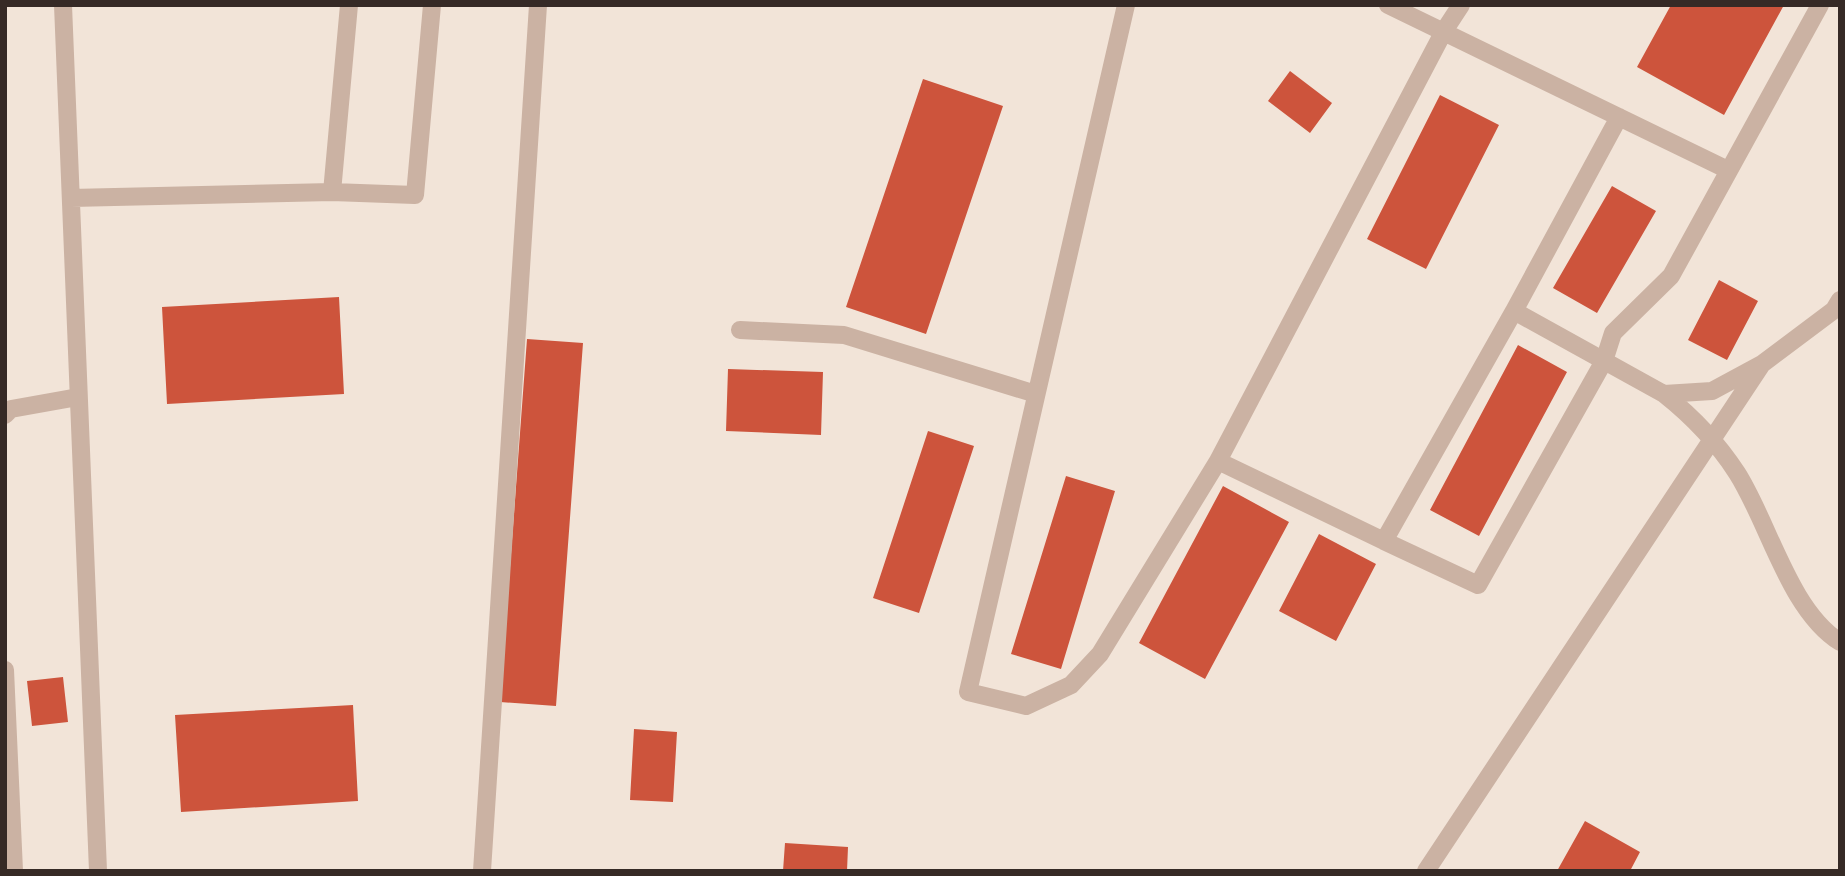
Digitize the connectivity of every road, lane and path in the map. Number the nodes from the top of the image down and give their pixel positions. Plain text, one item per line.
1 (63, 5) edge
2 (349, 5) edge
3 (432, 5) edge
4 (538, 5) edge
5 (1126, 5) edge
6 (1388, 5) edge
7 (1461, 5) edge
8 (1820, 5) edge
9 (1444, 31) junction
10 (1619, 117) junction
11 (1728, 170) junction
12 (332, 192) junction
13 (71, 198) junction
14 (1840, 300) edge
15 (1514, 311) junction
16 (740, 330) dead end
17 (1604, 361) junction
18 (1762, 364) junction
19 (1036, 394) junction
20 (1664, 394) junction
21 (78, 397) junction
22 (5, 415) edge
23 (1712, 439) junction
24 (1218, 461) junction
25 (1384, 541) junction
26 (1840, 642) edge
27 (5, 670) edge
28 (14, 871) edge
29 (98, 871) edge
30 (482, 871) edge
31 (1426, 871) edge

1 - 13 lane
2 - 12 lane
3 - 12 lane
4 - 30 lane
5 - 19 lane
6 - 9 lane
7 - 9 lane
8 - 11 lane
9 - 10 lane
9 - 24 lane
10 - 11 lane
10 - 15 lane
11 - 17 lane
12 - 13 lane
13 - 21 lane
14 - 18 lane
15 - 17 lane
15 - 25 lane
16 - 19 lane
17 - 20 lane
17 - 25 lane
18 - 20 lane
18 - 23 lane
19 - 24 lane
20 - 23 lane
21 - 22 lane
21 - 29 lane
23 - 26 lane
23 - 31 lane
24 - 25 lane
27 - 28 lane

